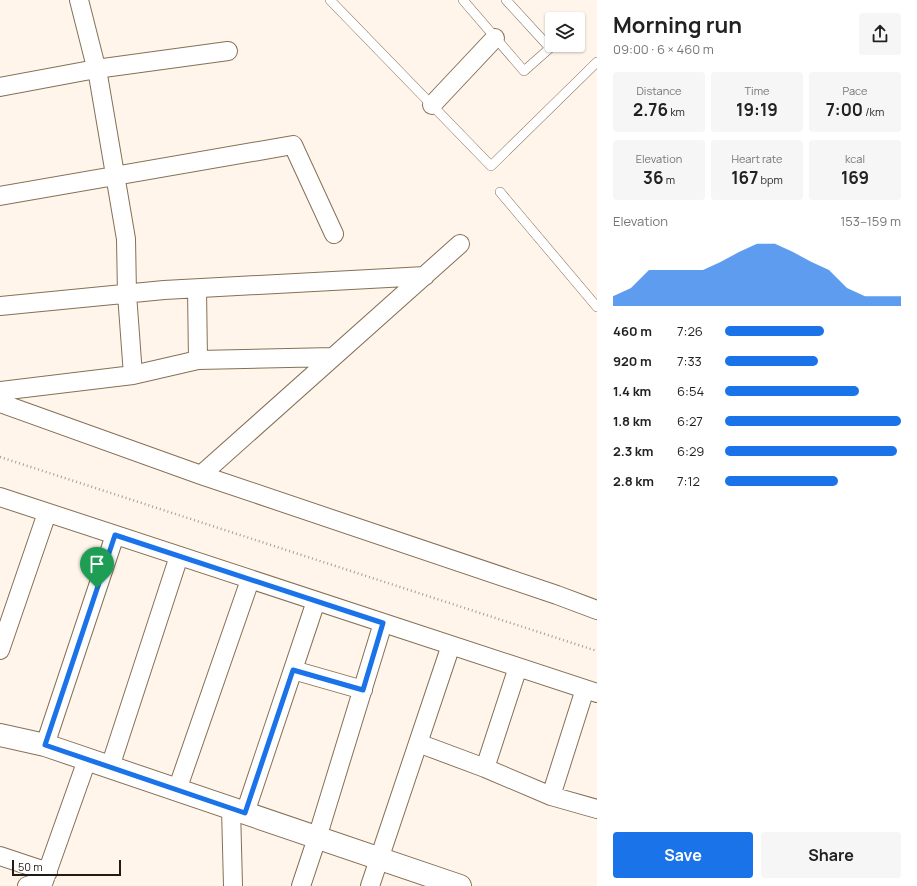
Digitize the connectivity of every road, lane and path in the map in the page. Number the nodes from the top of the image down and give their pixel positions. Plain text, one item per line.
1 (79, 0) edge
2 (330, 0) edge
3 (463, 0) edge
4 (506, 0) edge
5 (495, 38) junction
6 (228, 51) dead end
7 (597, 62) edge
8 (96, 69) junction
9 (0, 87) edge
10 (432, 105) junction
11 (115, 176) junction
12 (500, 192) dead end
13 (0, 196) edge
14 (334, 234) dead end
15 (460, 244) dead end
16 (425, 276) junction
17 (197, 289) junction
18 (127, 294) junction
19 (0, 306) edge
20 (597, 307) edge
21 (334, 357) junction
22 (198, 360) junction
23 (133, 375) junction
24 (0, 391) edge
25 (0, 404) edge
26 (0, 457) edge
27 (201, 475) junction
28 (0, 497) edge
29 (47, 513) junction
30 (115, 535) junction
31 (180, 556) junction
32 (250, 580) junction
33 (316, 601) junction
34 (597, 610) edge
35 (383, 623) junction
36 (451, 645) junction
37 (0, 650) edge
38 (597, 651) edge
39 (518, 667) junction
40 (293, 670) junction
41 (363, 690) junction
42 (591, 691) edge
43 (0, 735) edge
44 (418, 743) junction
45 (45, 745) junction
46 (87, 760) junction
47 (110, 767) junction
48 (485, 768) junction
49 (177, 790) junction
50 (551, 796) junction
51 (597, 809) edge
52 (238, 811) junction
53 (317, 838) junction
54 (0, 856) edge
55 (380, 859) junction
56 (48, 872) junction
57 (27, 886) edge
58 (233, 886) edge
59 (301, 886) edge
60 (370, 886) edge
61 (460, 886) edge

1 - 8 street
2 - 10 lane
3 - 5 lane
4 - 5 lane
5 - 10 street
6 - 8 street
7 - 10 lane
8 - 9 street
8 - 11 street
11 - 13 street
11 - 14 street
11 - 18 street
12 - 20 lane
15 - 16 street
16 - 17 street
16 - 21 street
17 - 18 street
17 - 22 street
18 - 19 street
18 - 23 street
21 - 22 street
21 - 27 street
22 - 23 street
23 - 24 street
25 - 27 street
26 - 38 path
27 - 34 street
28 - 29 street
29 - 30 street
29 - 37 street
30 - 31 street
30 - 45 street
31 - 32 street
31 - 47 street
32 - 33 street
32 - 49 street
33 - 35 street
33 - 40 street
35 - 36 street
35 - 41 street
36 - 39 street
36 - 44 street
39 - 42 street
39 - 48 street
40 - 41 street
40 - 52 street
41 - 53 street
42 - 50 street
43 - 45 street
44 - 48 street
44 - 55 street
45 - 46 street
46 - 47 street
46 - 56 street
47 - 49 street
48 - 50 street
49 - 52 street
50 - 51 street
52 - 53 street
52 - 58 street
53 - 55 street
53 - 59 street
54 - 56 street
55 - 60 street
55 - 61 street
56 - 57 street

